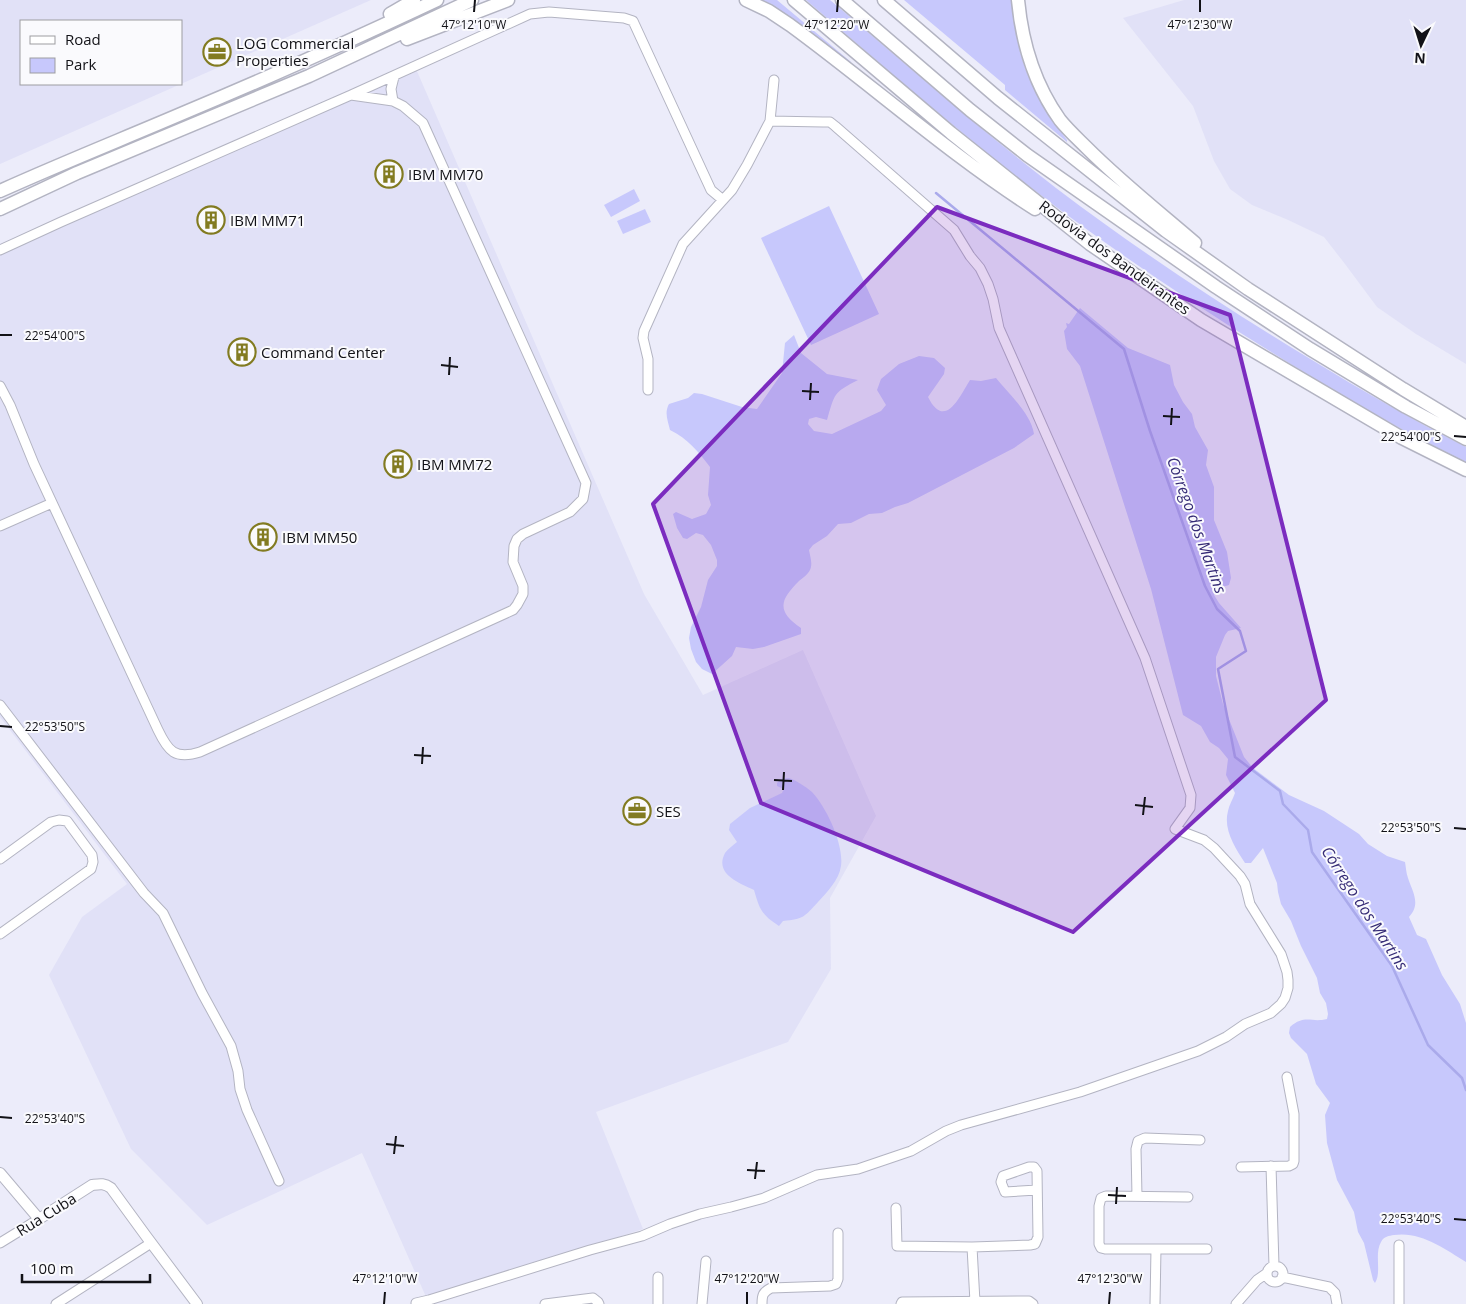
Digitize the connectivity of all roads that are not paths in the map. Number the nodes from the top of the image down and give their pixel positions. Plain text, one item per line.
1 (414, 0) edge
2 (437, 0) edge
3 (472, 0) edge
4 (508, 0) edge
5 (746, 0) edge
6 (794, 0) edge
7 (842, 0) edge
8 (884, 0) edge
9 (1018, 0) edge
10 (337, 47) junction
11 (309, 76) junction
12 (394, 77) junction
13 (774, 80) dead end
14 (351, 95) junction
15 (393, 101) junction
16 (770, 121) junction
17 (0, 191) edge
18 (722, 200) junction
19 (0, 209) edge
20 (1090, 244) junction
21 (0, 250) edge
22 (1248, 289) junction
23 (0, 386) edge
24 (648, 390) dead end
25 (1466, 427) edge
26 (1466, 439) edge
27 (1466, 470) edge
28 (52, 503) junction
29 (0, 526) edge
30 (0, 705) edge
31 (0, 859) edge
32 (0, 934) edge
33 (1287, 1077) dead end
34 (1200, 1140) dead end
35 (1272, 1166) junction
36 (1241, 1167) dead end
37 (0, 1173) edge
38 (279, 1181) dead end
39 (1037, 1190) dead end
40 (1137, 1196) junction
41 (1188, 1197) dead end
42 (896, 1208) dead end
43 (39, 1219) junction
44 (838, 1233) dead end
45 (151, 1243) junction
46 (0, 1244) edge
47 (1399, 1245) dead end
48 (972, 1247) junction
49 (1156, 1249) junction
50 (1207, 1249) dead end
51 (706, 1261) dead end
52 (1271, 1273) junction
53 (1282, 1275) junction
54 (658, 1277) dead end
55 (975, 1302) junction
56 (416, 1303) dead end
57 (56, 1304) edge
58 (197, 1304) edge
59 (545, 1304) edge
60 (599, 1304) edge
61 (658, 1304) edge
62 (702, 1304) edge
63 (762, 1304) edge
64 (901, 1304) edge
65 (1033, 1304) edge
66 (1155, 1304) edge
67 (1236, 1304) edge
68 (1336, 1304) edge
69 (1399, 1304) edge

1 - 10 highway
2 - 10 highway
3 - 11 highway
4 - 11 highway
5 - 20 highway
6 - 20 highway, Rodovia dos Bandeirantes
7 - 26 highway
8 - 22 highway
9 - 22 highway
10 - 17 highway
11 - 19 highway
12 - 14 street
12 - 15 street
12 - 18 street
13 - 16 street
14 - 15 street
14 - 21 street
15 - 28 street
16 - 18 street
16 - 56 street
18 - 24 street
20 - 27 highway, Rodovia dos Bandeirantes
22 - 25 highway
23 - 28 street
28 - 29 street
30 - 38 street
31 - 32 street
33 - 35 street
34 - 40 street
35 - 36 street
35 - 52 street
37 - 43 main road
39 - 48 street
40 - 41 street
40 - 49 street
42 - 48 street
43 - 45 main road, Rua Cuba
43 - 46 street, Rua Cuba
44 - 63 street
45 - 57 street
45 - 58 main road
47 - 69 street
48 - 55 street
49 - 50 street
49 - 66 street
51 - 62 street
52 - 53 street
52 - 53 street
52 - 67 street
53 - 68 street
54 - 61 street
55 - 64 street
55 - 65 street
59 - 60 street

